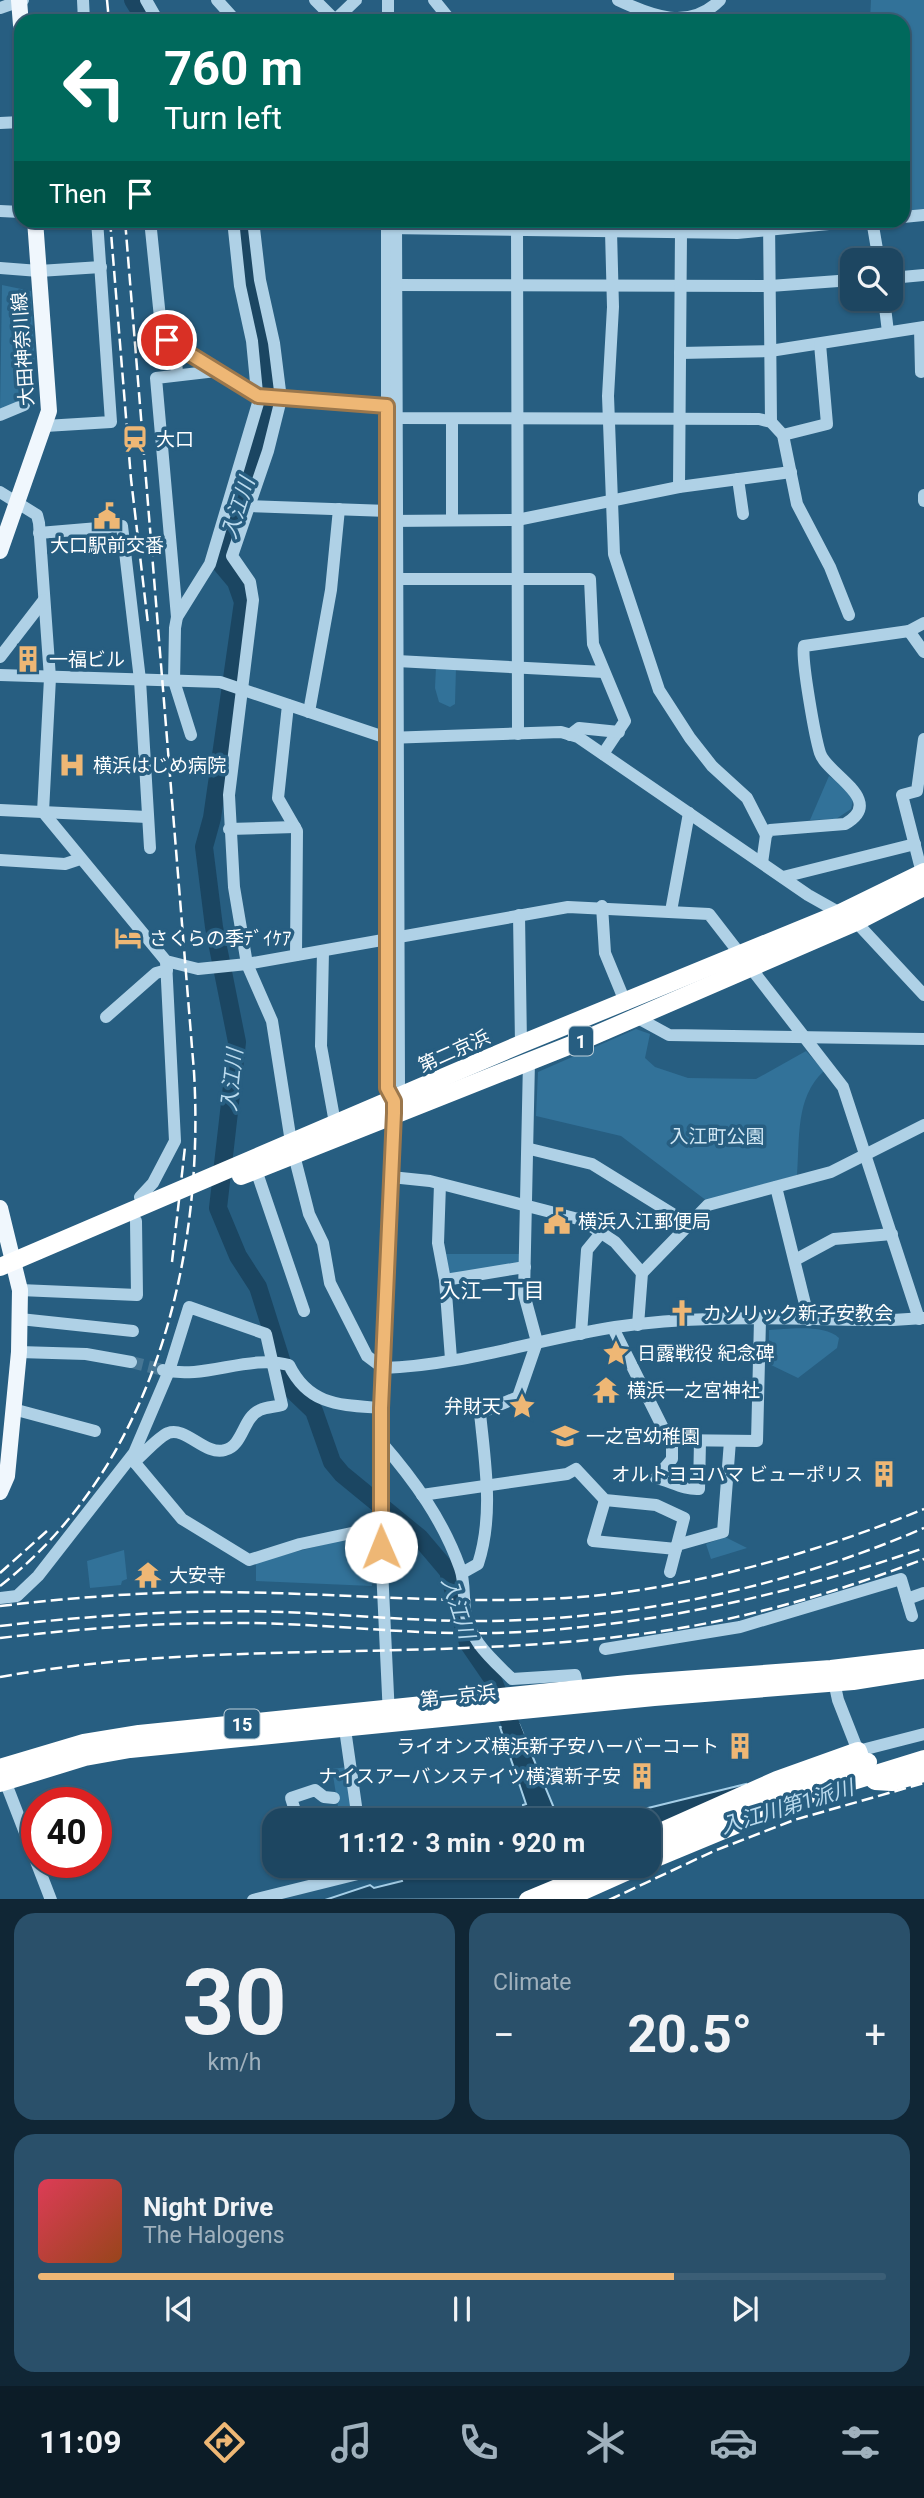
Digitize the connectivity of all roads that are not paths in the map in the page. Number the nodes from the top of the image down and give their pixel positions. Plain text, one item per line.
1 (217, 0) edge
2 (315, 0) edge
3 (356, 0) edge
4 (434, 0) edge
5 (618, 0) edge
6 (720, 0) edge
7 (21, 1) edge
8 (0, 8) edge
9 (230, 14) edge
10 (328, 14) edge
11 (342, 14) edge
12 (445, 14) edge
13 (648, 14) edge
14 (700, 14) edge
15 (35, 228) edge
16 (98, 228) edge
17 (151, 228) edge
18 (234, 228) edge
19 (254, 228) edge
20 (392, 228) edge
21 (517, 228) edge
22 (608, 228) edge
23 (632, 228) edge
24 (731, 228) edge
25 (769, 228) edge
26 (872, 228) edge
27 (681, 232) junction
28 (876, 248) edge
29 (100, 267) junction
30 (0, 268) edge
31 (38, 271) junction
32 (924, 275) edge
33 (903, 277) edge
34 (840, 281) edge
35 (391, 285) junction
36 (516, 286) junction
37 (612, 286) junction
38 (681, 286) junction
39 (771, 286) junction
40 (885, 311) edge
41 (922, 327) edge
42 (888, 332) junction
43 (820, 344) junction
44 (175, 345) junction
45 (770, 351) junction
46 (680, 353) junction
47 (216, 371) junction
48 (921, 372) dead end
49 (177, 374) junction
50 (258, 396) junction
51 (279, 399) junction
52 (24, 405) dead end
53 (387, 406) junction
54 (0, 415) edge
55 (397, 418) junction
56 (452, 419) junction
57 (517, 419) junction
58 (608, 419) junction
59 (679, 419) junction
60 (771, 422) junction
61 (46, 426) junction
62 (783, 435) junction
63 (791, 472) junction
64 (738, 479) junction
65 (679, 487) junction
66 (0, 492) edge
67 (924, 495) edge
68 (924, 501) edge
69 (611, 502) junction
70 (18, 503) junction
71 (250, 506) junction
72 (339, 509) junction
73 (743, 514) dead end
74 (391, 517) junction
75 (452, 520) junction
76 (517, 520) junction
77 (39, 533) junction
78 (0, 551) edge
79 (397, 579) junction
80 (518, 579) junction
81 (44, 600) junction
82 (849, 615) dead end
83 (177, 617) junction
84 (924, 623) edge
85 (909, 631) junction
86 (924, 652) edge
87 (0, 657) edge
88 (397, 661) junction
89 (518, 667) junction
90 (604, 672) junction
91 (0, 675) edge
92 (50, 678) junction
93 (140, 680) junction
94 (174, 681) junction
95 (233, 686) junction
96 (288, 705) junction
97 (309, 712) junction
98 (619, 732) junction
99 (518, 734) junction
100 (570, 734) junction
101 (191, 735) dead end
102 (392, 738) junction
103 (924, 739) edge
104 (603, 754) junction
105 (0, 810) edge
106 (43, 812) junction
107 (689, 813) junction
108 (147, 817) junction
109 (295, 827) junction
110 (229, 829) junction
111 (766, 835) junction
112 (915, 844) junction
113 (150, 848) dead end
114 (80, 859) junction
115 (0, 860) edge
116 (762, 863) junction
117 (783, 877) junction
118 (923, 878) edge
119 (602, 906) junction
120 (671, 911) junction
121 (838, 914) junction
122 (519, 915) junction
123 (856, 922) junction
124 (393, 937) junction
125 (323, 951) junction
126 (296, 955) junction
127 (745, 960) junction
128 (247, 964) junction
129 (167, 966) junction
130 (922, 989) edge
131 (631, 1010) junction
132 (106, 1017) dead end
133 (803, 1036) junction
134 (924, 1039) edge
135 (522, 1044) junction
136 (530, 1061) junction
137 (394, 1107) junction
138 (335, 1123) junction
139 (924, 1125) edge
140 (293, 1149) junction
141 (530, 1149) junction
142 (864, 1156) junction
143 (256, 1170) junction
144 (233, 1173) junction
145 (391, 1177) junction
146 (440, 1184) junction
147 (776, 1187) junction
148 (526, 1206) junction
149 (0, 1208) edge
150 (140, 1213) junction
151 (690, 1224) junction
152 (601, 1233) junction
153 (892, 1234) junction
154 (795, 1260) junction
155 (11, 1266) edge
156 (525, 1267) junction
157 (642, 1273) junction
158 (0, 1279) edge
159 (445, 1280) junction
160 (20, 1290) junction
161 (304, 1311) dead end
162 (921, 1318) edge
163 (20, 1319) junction
164 (760, 1320) junction
165 (809, 1320) junction
166 (638, 1325) junction
167 (612, 1328) junction
168 (133, 1331) dead end
169 (581, 1334) junction
170 (537, 1342) junction
171 (19, 1352) junction
172 (451, 1359) junction
173 (271, 1361) junction
174 (131, 1362) tunnel mouth
175 (383, 1368) junction
176 (166, 1370) junction
177 (381, 1408) junction
178 (9, 1416) edge
179 (95, 1431) dead end
180 (673, 1440) junction
181 (699, 1441) junction
182 (730, 1441) junction
183 (381, 1442) junction
184 (132, 1460) junction
185 (487, 1487) junction
186 (0, 1492) edge
187 (422, 1494) junction
188 (605, 1500) junction
189 (380, 1521) junction
190 (677, 1547) junction
191 (670, 1572) dead end
192 (462, 1573) junction
193 (924, 1593) edge
194 (0, 1598) edge
195 (907, 1599) junction
196 (912, 1616) dead end
197 (605, 1649) dead end
198 (924, 1658) edge
199 (924, 1670) edge
200 (833, 1676) junction
201 (578, 1689) junction
202 (513, 1704) junction
203 (389, 1716) junction
204 (345, 1729) junction
205 (924, 1734) edge
206 (924, 1746) edge
207 (850, 1753) junction
208 (924, 1759) edge
209 (924, 1771) edge
210 (1, 1776) edge
211 (334, 1798) dead end
212 (775, 1807) junction
213 (294, 1808) edge
214 (356, 1808) edge
215 (661, 1832) edge
216 (661, 1842) edge
217 (661, 1856) edge
218 (326, 1878) edge
219 (566, 1878) edge
220 (580, 1878) edge
221 (611, 1878) edge
222 (51, 1899) edge
223 (253, 1899) edge
224 (527, 1899) edge
225 (563, 1899) edge

1 - 9 street
2 - 10 street
3 - 11 street
4 - 12 street
5 - 13 street
6 - 14 street
7 - 8 street
15 - 31 main road, 大田神奈川線
16 - 29 street
17 - 44 street
18 - 50 street
19 - 51 street
20 - 35 street
21 - 36 street
22 - 37 street
23 - 27 street
24 - 27 street
25 - 39 street
26 - 28 street
27 - 38 street
29 - 31 street
29 - 61 street
30 - 31 street
31 - 61 main road, 大田神奈川線
32 - 33 street
34 - 39 street
35 - 36 street
35 - 53 street
35 - 55 street
36 - 37 street
36 - 57 street
37 - 38 street
37 - 58 street
38 - 39 street
38 - 46 street
39 - 45 street
40 - 42 street
41 - 42 street
41 - 48 street
42 - 43 street
43 - 45 street
43 - 62 street
44 - 47 street
44 - 49 street
45 - 46 street
45 - 60 street
46 - 59 street
47 - 49 street
47 - 50 street
49 - 83 street
50 - 51 street
50 - 83 street
51 - 53 street
51 - 71 street
52 - 54 street
53 - 55 street
53 - 74 street
55 - 56 street
55 - 74 street
56 - 57 street
56 - 75 street
57 - 58 street
57 - 76 street
58 - 59 street
58 - 69 street
59 - 60 street
59 - 65 street
60 - 62 street
61 - 70 main road, 大田神奈川線
62 - 63 street
63 - 64 street
63 - 82 street
64 - 65 street
64 - 73 street
65 - 69 street
66 - 70 street
67 - 68 street
69 - 76 street
69 - 111 street
70 - 77 street
70 - 78 main road, 大田神奈川線
71 - 72 street
71 - 95 street
72 - 74 street
72 - 97 street
74 - 75 street
74 - 79 street
74 - 102 street
75 - 76 street
76 - 80 street
77 - 81 street
77 - 93 street
79 - 80 street
79 - 88 street
80 - 89 street
80 - 90 street
81 - 87 street
81 - 92 street
83 - 94 street
84 - 85 street
85 - 86 street
85 - 111 street
88 - 89 street
88 - 102 street
89 - 90 street
89 - 99 street
90 - 98 street
91 - 92 street
92 - 93 street
92 - 106 street
93 - 94 street
93 - 108 street
94 - 95 street
94 - 101 street
95 - 96 street
95 - 110 street
96 - 97 street
96 - 109 street
97 - 102 street
98 - 100 street
98 - 104 street
99 - 100 street
99 - 102 street
100 - 104 street
102 - 124 street
103 - 112 street
104 - 107 street
105 - 106 street
106 - 108 street
106 - 114 street
107 - 116 street
107 - 120 street
108 - 113 street
109 - 110 street
109 - 126 street
110 - 128 street
111 - 116 street
112 - 117 street
112 - 118 street
114 - 115 street
114 - 129 street
116 - 117 street
117 - 121 street
118 - 121 highway, 第二京浜 / 1
118 - 123 highway, 第二京浜 / 1
119 - 120 street
119 - 122 street
119 - 131 street
120 - 127 street
121 - 123 street
121 - 127 highway, 第二京浜 / 1
122 - 124 street
122 - 135 street
123 - 127 highway, 第二京浜 / 1
123 - 130 street
124 - 125 street
124 - 137 street
125 - 126 street
125 - 138 street
126 - 128 street
127 - 131 highway, 第二京浜 / 1
127 - 133 street
128 - 129 street
128 - 140 street
129 - 132 street
129 - 150 street
131 - 133 street
131 - 135 highway, 第二京浜 / 1
131 - 136 highway, 第二京浜 / 1
133 - 134 street
133 - 142 street
135 - 137 highway, 第二京浜 / 1
136 - 137 highway, 第二京浜 / 1
136 - 141 street
137 - 138 highway, 第二京浜 / 1
137 - 140 highway, 第二京浜 / 1
137 - 145 street
138 - 140 highway, 第二京浜 / 1
139 - 142 street
140 - 143 highway, 第二京浜 / 1
140 - 144 highway, 第二京浜 / 1
140 - 175 street
141 - 148 street
141 - 151 street
142 - 147 street
142 - 153 street
143 - 144 highway, 第二京浜 / 1
143 - 161 street
144 - 150 highway, 第二京浜 / 1
145 - 146 street
145 - 175 street
146 - 148 street
146 - 159 street
147 - 151 street
147 - 154 street
148 - 152 street
148 - 156 street
149 - 155 main road
150 - 155 highway, 第二京浜 / 1
150 - 160 street
151 - 157 street
152 - 157 street
152 - 169 street
153 - 154 street
153 - 162 street
154 - 165 street
155 - 158 highway, 第二京浜 / 1
155 - 160 main road
156 - 159 street
156 - 170 street
157 - 166 street
159 - 172 street
160 - 163 main road
162 - 165 street
163 - 168 street
163 - 171 main road
164 - 165 street
164 - 166 street
164 - 182 street
166 - 167 street
167 - 169 street
167 - 180 street
169 - 170 street
170 - 172 street
170 - 185 street
171 - 174 street
171 - 178 main road
172 - 175 street
173 - 176 street
173 - 176 street
173 - 177 street
173 - 184 street
175 - 177 street
176 - 184 street
177 - 183 street
178 - 179 street
178 - 186 main road
180 - 181 street
180 - 181 street
181 - 182 street
182 - 190 street
183 - 187 street
183 - 189 street
184 - 189 street
184 - 194 street
185 - 187 street
185 - 188 street
185 - 192 street
187 - 192 street
188 - 190 street
188 - 190 street
189 - 203 street
190 - 191 street
192 - 201 street
193 - 195 street
195 - 196 street
195 - 197 street
198 - 200 highway, 第一京浜 / 15
199 - 200 highway, 第一京浜 / 15
200 - 201 highway, 第一京浜 / 15
200 - 202 highway, 第一京浜 / 15
200 - 207 street
201 - 202 highway, 第一京浜 / 15
202 - 203 highway, 第一京浜 / 15
203 - 204 highway, 第一京浜 / 15
203 - 210 highway, 第一京浜 / 15
204 - 210 highway, 第一京浜 / 15
204 - 214 street
205 - 207 street
206 - 216 highway, bridge
207 - 209 highway
207 - 215 highway
208 - 212 highway, bridge
209 - 212 highway, bridge
210 - 222 street
211 - 213 street
212 - 217 highway, bridge
218 - 223 street
219 - 224 highway
220 - 224 highway
221 - 225 highway

